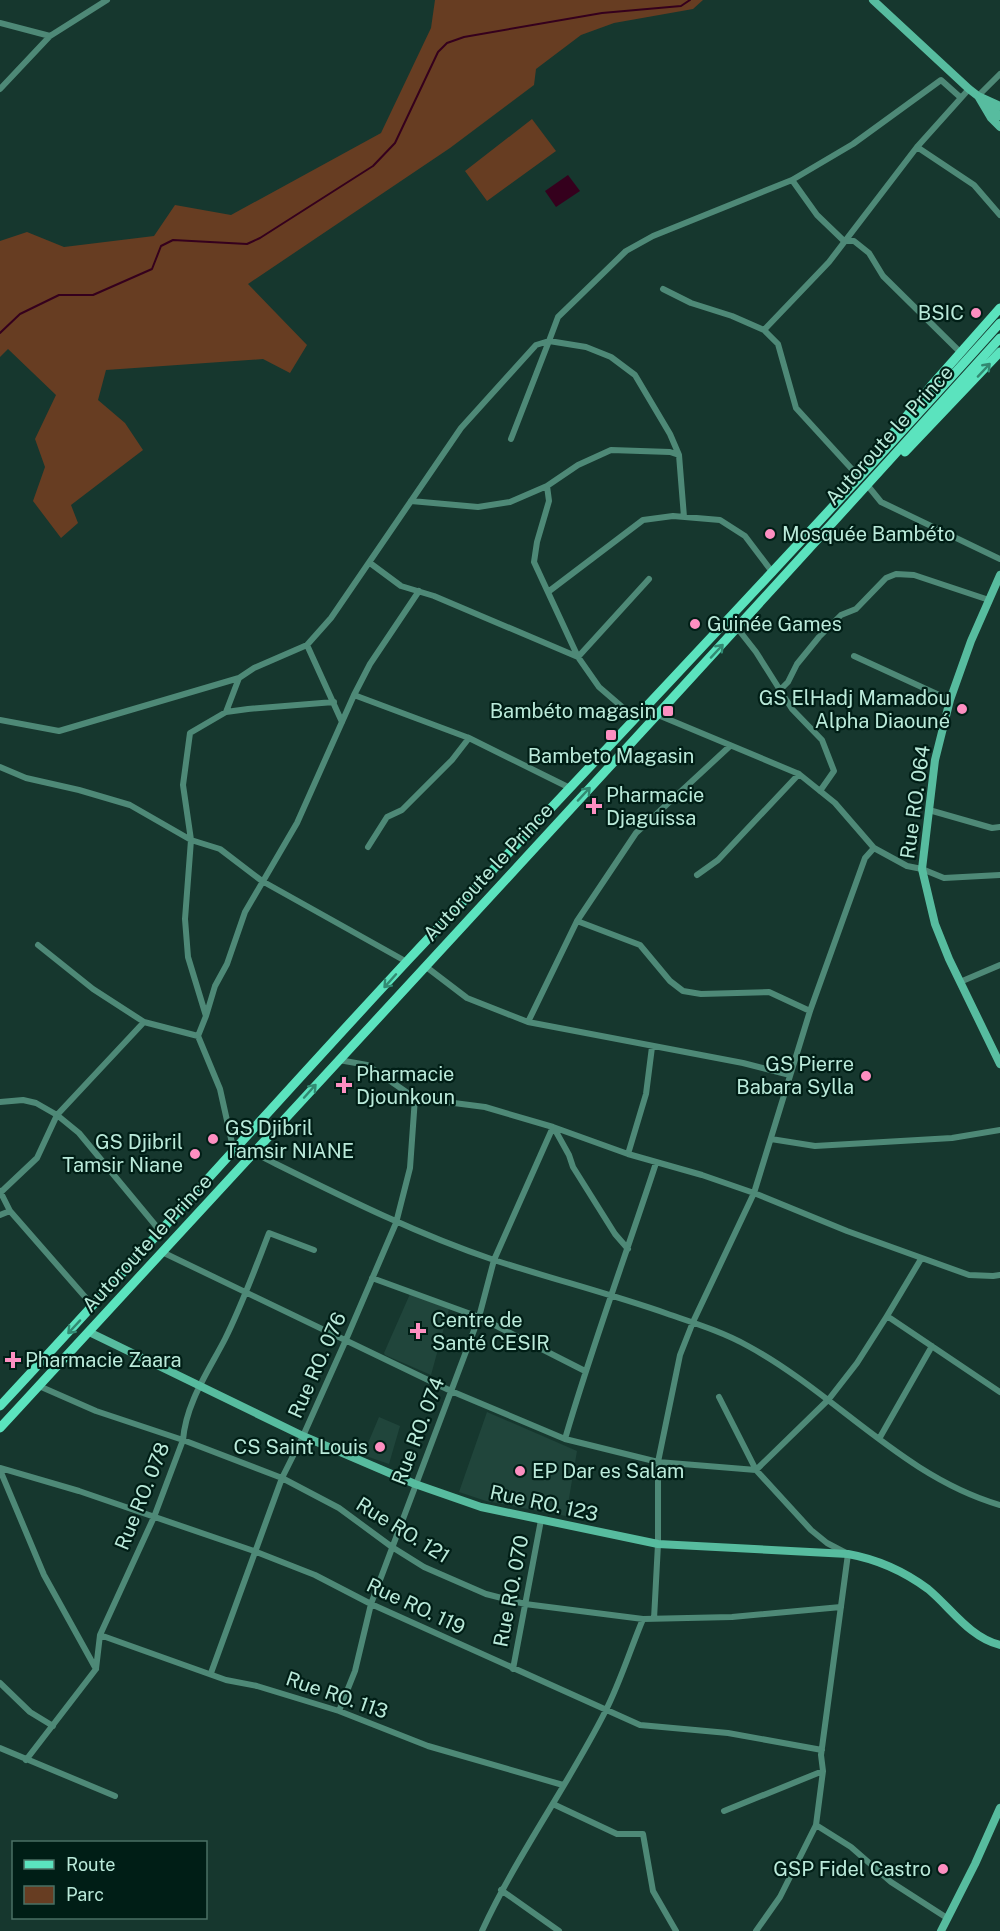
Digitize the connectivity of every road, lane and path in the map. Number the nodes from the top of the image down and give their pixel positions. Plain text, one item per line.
1 (107, 0) edge
2 (873, 0) edge
3 (0, 23) edge
4 (50, 36) junction
5 (1000, 74) edge
6 (0, 89) edge
7 (969, 89) junction
8 (978, 96) junction
9 (960, 97) junction
10 (1000, 106) edge
11 (1000, 116) edge
12 (1000, 127) edge
13 (917, 147) junction
14 (792, 180) junction
15 (1000, 215) edge
16 (844, 241) junction
17 (663, 289) dead end
18 (1000, 308) edge
19 (1000, 323) edge
20 (764, 330) junction
21 (1000, 338) edge
22 (549, 341) junction
23 (960, 351) junction
24 (1000, 352) edge
25 (968, 366) junction
26 (511, 439) dead end
27 (679, 455) junction
28 (860, 478) junction
29 (547, 486) junction
30 (868, 486) junction
31 (411, 501) junction
32 (684, 517) junction
33 (1000, 560) edge
34 (370, 563) junction
35 (773, 573) junction
36 (1000, 575) edge
37 (649, 579) dead end
38 (419, 591) junction
39 (548, 592) junction
40 (989, 600) junction
41 (738, 629) junction
42 (307, 645) junction
43 (854, 656) dead end
44 (578, 657) junction
45 (239, 678) junction
46 (780, 690) junction
47 (354, 695) junction
48 (950, 700) junction
49 (334, 702) junction
50 (226, 712) junction
51 (657, 715) junction
52 (635, 718) junction
53 (0, 720) edge
54 (342, 722) junction
55 (469, 738) junction
56 (730, 746) junction
57 (0, 767) edge
58 (799, 774) junction
59 (570, 789) junction
60 (820, 791) junction
61 (929, 810) junction
62 (1000, 827) edge
63 (191, 840) junction
64 (368, 847) dead end
65 (874, 848) junction
66 (922, 869) junction
67 (697, 875) dead end
68 (1000, 875) edge
69 (262, 881) junction
70 (577, 921) junction
71 (38, 945) dead end
72 (407, 962) junction
73 (1000, 965) edge
74 (425, 966) junction
75 (960, 982) junction
76 (810, 1011) junction
77 (206, 1016) junction
78 (144, 1022) junction
79 (528, 1022) junction
80 (198, 1036) junction
81 (652, 1047) junction
82 (338, 1059) junction
83 (1000, 1064) edge
84 (790, 1075) junction
85 (415, 1098) junction
86 (0, 1102) edge
87 (57, 1115) junction
88 (554, 1127) junction
89 (1000, 1130) edge
90 (771, 1139) junction
91 (234, 1152) junction
92 (254, 1154) junction
93 (628, 1154) junction
94 (656, 1163) junction
95 (0, 1191) edge
96 (754, 1193) junction
97 (10, 1210) junction
98 (0, 1215) edge
99 (396, 1223) junction
100 (161, 1232) junction
101 (628, 1249) junction
102 (314, 1250) dead end
103 (162, 1252) junction
104 (921, 1259) junction
105 (494, 1260) junction
106 (1000, 1275) edge
107 (372, 1278) junction
108 (246, 1294) junction
109 (613, 1295) junction
110 (93, 1306) junction
111 (887, 1316) junction
112 (479, 1317) junction
113 (693, 1322) junction
114 (89, 1332) junction
115 (345, 1342) junction
116 (932, 1346) junction
117 (585, 1371) junction
118 (198, 1385) junction
119 (39, 1386) junction
120 (451, 1391) junction
121 (1000, 1392) edge
122 (720, 1397) dead end
123 (829, 1398) junction
124 (0, 1406) edge
125 (0, 1428) edge
126 (303, 1436) junction
127 (879, 1438) junction
128 (565, 1439) junction
129 (183, 1440) junction
130 (658, 1462) junction
131 (0, 1469) edge
132 (756, 1470) junction
133 (282, 1478) junction
134 (415, 1484) junction
135 (1000, 1505) edge
136 (154, 1517) junction
137 (541, 1520) junction
138 (658, 1544) junction
139 (392, 1547) junction
140 (254, 1551) junction
141 (848, 1554) junction
142 (371, 1604) junction
143 (525, 1604) junction
144 (841, 1607) junction
145 (642, 1619) junction
146 (654, 1619) junction
147 (100, 1635) junction
148 (1000, 1645) edge
149 (96, 1669) junction
150 (513, 1669) junction
151 (211, 1673) junction
152 (0, 1683) edge
153 (339, 1711) junction
154 (606, 1711) junction
155 (53, 1726) junction
156 (0, 1748) edge
157 (822, 1750) junction
158 (26, 1760) junction
159 (824, 1771) junction
160 (563, 1785) junction
161 (115, 1796) dead end
162 (553, 1804) junction
163 (1000, 1808) edge
164 (724, 1811) dead end
165 (816, 1825) junction
166 (501, 1890) junction
167 (947, 1918) junction
168 (482, 1931) edge
169 (560, 1931) edge
170 (676, 1931) edge
171 (756, 1931) edge
172 (941, 1931) edge

1 - 4 street
2 - 7 street
3 - 4 street
4 - 6 street
5 - 8 street
7 - 8 street
7 - 9 street
8 - 10 street
8 - 11 street
8 - 12 street
9 - 13 street
9 - 14 street
13 - 15 street
13 - 16 street
14 - 16 street
14 - 22 street
16 - 20 street
16 - 23 street
17 - 20 street
18 - 23 main road
19 - 25 main road, Autoroute le Prince
20 - 28 street
21 - 25 main road, Autoroute le Prince
22 - 26 street
22 - 27 street
22 - 31 street
23 - 28 main road
30 -> 24 main road
25 - 28 main road, Autoroute le Prince
25 - 30 main road, Autoroute le Prince
27 - 29 street
27 - 32 street
28 - 35 main road, Autoroute le Prince
29 - 31 street
29 - 39 street
30 - 33 street
30 - 41 main road, Autoroute le Prince
31 - 34 street
32 - 35 street
32 - 39 street
34 - 38 street
34 - 42 street
35 - 52 main road, Autoroute le Prince
36 - 40 street, Rue RO. 064
37 - 44 street
38 - 44 street
38 - 47 street
39 - 44 street
40 - 46 street
40 - 48 street, Rue RO. 064
41 - 46 street
51 -> 41 main road, Autoroute le Prince
42 - 45 street
42 - 49 street
43 - 48 street
44 - 52 street
45 - 50 street
45 - 53 street
46 - 60 street
47 - 54 street
47 - 55 street
48 - 61 street, Rue RO. 064
49 - 50 street
49 - 54 street
50 - 63 street
51 - 56 street
74 -> 51 main road, Autoroute le Prince
52 - 59 main road, Autoroute le Prince
54 - 69 street
55 - 59 street
55 - 64 street
56 - 58 street
56 - 70 street
57 - 63 street
58 - 60 street
58 - 67 street
59 - 72 main road, Autoroute le Prince
60 - 65 street
61 - 62 street
61 - 66 street, Rue RO. 064
63 - 69 street
63 - 77 street
65 - 66 street
65 - 76 street
66 - 68 street
66 - 75 street, Rue RO. 064
69 - 72 street
69 - 77 street
70 - 76 street
70 - 79 street
71 - 78 street
72 -> 91 main road, Autoroute le Prince
73 - 75 street
74 - 79 street
74 - 82 main road, Autoroute le Prince
75 - 83 street, Rue RO. 064
76 - 84 street
77 - 80 street
78 - 80 street
78 - 87 street
79 - 81 street
80 - 91 street
81 - 84 street
81 - 93 street
82 - 85 street
92 -> 82 main road, Autoroute le Prince
84 - 90 street
85 - 88 street
85 - 99 street, Rue RO. 076
86 - 87 street
87 - 95 street
87 - 100 street
88 - 93 street
88 - 101 street
88 - 105 street, Rue RO. 074
89 - 90 street
90 - 96 street
91 - 100 main road, Autoroute le Prince
92 - 99 street
92 - 103 main road, Autoroute le Prince
93 - 94 street
94 - 96 street
94 - 101 street
95 - 97 street
96 - 104 street
96 - 113 street
97 - 98 street
97 - 110 street
99 - 105 street
99 - 107 street, Rue RO. 076
100 - 110 main road, Autoroute le Prince
101 - 109 street
102 - 108 street, Rue RO. 078
103 - 108 street
103 - 114 main road, Autoroute le Prince
104 - 106 street
104 - 111 street
105 - 109 street
105 - 112 street, Rue RO. 074
107 - 112 street
107 - 115 street, Rue RO. 076
108 - 115 street
108 - 118 street, Rue RO. 078
109 - 113 street
109 - 117 street
110 -> 124 main road, Autoroute le Prince
111 - 116 street
111 - 123 street
112 - 117 street
112 - 120 street, Rue RO. 074
113 - 123 street
113 - 130 street
114 - 118 street, Rue RO. 123
114 - 119 main road, Autoroute le Prince
115 - 120 street
115 - 126 street, Rue RO. 076
116 - 121 street
116 - 127 street
117 - 128 street
118 - 126 street, Rue RO. 123
118 - 129 street, Rue RO. 078
119 - 125 main road, Autoroute le Prince
119 - 129 street, Rue RO. 121
120 - 128 street
120 - 134 street, Rue RO. 074
122 - 132 street
123 - 127 street
123 - 132 street
126 - 133 street, Rue RO. 076
126 - 134 street, Rue RO. 123
127 - 135 street
128 - 130 street
129 - 133 street, Rue RO. 121
129 - 136 street, Rue RO. 078
130 - 132 street
130 - 138 street
131 - 136 street, Rue RO. 119
131 - 149 street
132 - 141 street
133 - 139 street, Rue RO. 121
133 - 140 street, Rue RO. 076
134 - 137 street, Rue RO. 123
134 - 139 street, Rue RO. 074
136 - 140 street, Rue RO. 119
136 - 147 street, Rue RO. 078
137 - 138 street, Rue RO. 123
137 - 143 street, Rue RO. 070
138 - 141 street, Rue RO. 123
138 - 146 street
139 - 142 street, Rue RO. 074
139 - 143 street, Rue RO. 121
140 - 142 street, Rue RO. 119
140 - 151 street, Rue RO. 076
141 - 144 street
141 - 148 street, Rue RO. 123
142 - 150 street, Rue RO. 119
142 - 153 street, Rue RO. 074
143 - 145 street, Rue RO. 121
143 - 150 street, Rue RO. 070
144 - 146 street, Rue RO. 121
144 - 157 street
145 - 146 street, Rue RO. 121
145 - 154 street
147 - 149 street, Rue RO. 078
147 - 151 street, Rue RO. 113
149 - 155 street
150 - 154 street, Rue RO. 119
151 - 153 street, Rue RO. 113
152 - 155 street
153 - 160 street, Rue RO. 113
154 - 157 street, Rue RO. 119
154 - 160 street
155 - 158 street
156 - 158 street
157 - 159 street
158 - 161 street
159 - 164 street
159 - 165 street
160 - 162 street
162 - 166 street
162 - 170 street
163 - 167 street
165 - 167 street
165 - 171 street
166 - 168 street
166 - 169 street
167 - 172 street

